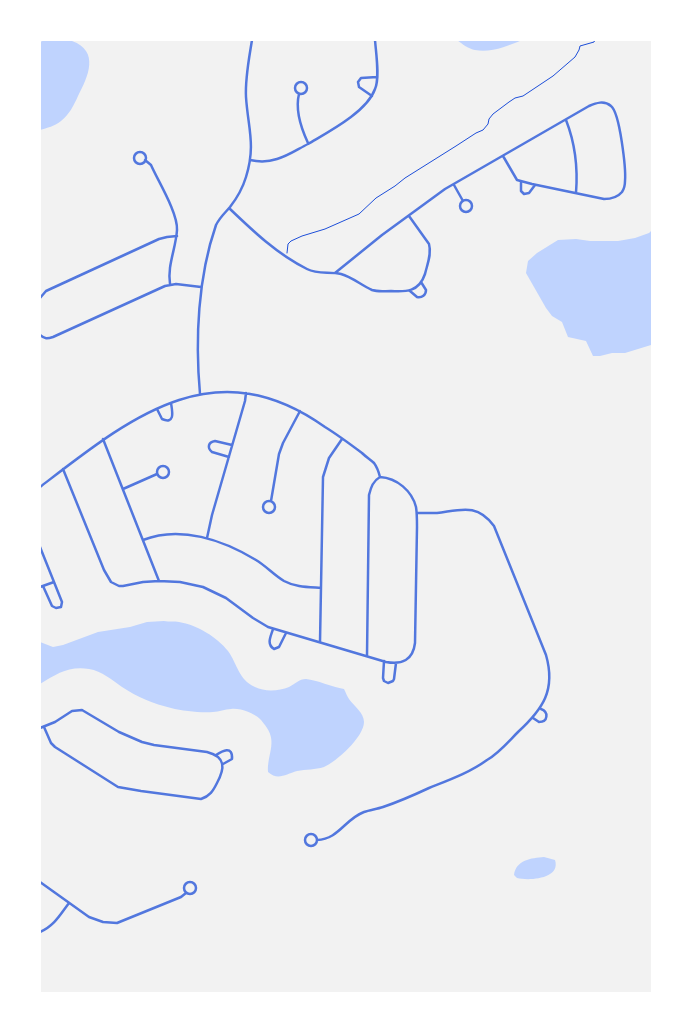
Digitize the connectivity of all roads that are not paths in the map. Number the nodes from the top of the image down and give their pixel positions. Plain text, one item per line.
1 (252, 40) edge
2 (375, 40) edge
3 (377, 77) junction
4 (299, 94) junction
5 (372, 96) junction
6 (566, 120) junction
7 (308, 143) junction
8 (503, 156) junction
9 (145, 160) junction
10 (250, 160) junction
11 (521, 181) junction
12 (454, 184) junction
13 (535, 185) junction
14 (576, 193) junction
15 (463, 201) junction
16 (229, 208) junction
17 (409, 216) junction
18 (177, 236) junction
19 (335, 273) junction
20 (421, 282) junction
21 (170, 284) junction
22 (201, 287) junction
23 (410, 291) junction
24 (40, 298) edge
25 (40, 335) edge
26 (246, 393) junction
27 (200, 394) junction
28 (171, 403) junction
29 (157, 409) junction
30 (300, 410) junction
31 (342, 438) junction
32 (103, 439) junction
33 (232, 445) junction
34 (229, 457) junction
35 (63, 469) junction
36 (157, 474) junction
37 (380, 477) junction
38 (40, 487) edge
39 (123, 489) junction
40 (271, 501) junction
41 (417, 513) junction
42 (207, 538) junction
43 (143, 540) junction
44 (40, 547) edge
45 (159, 581) junction
46 (54, 582) junction
47 (42, 587) edge
48 (321, 588) junction
49 (273, 628) junction
50 (286, 633) junction
51 (320, 642) junction
52 (367, 656) junction
53 (384, 661) junction
54 (396, 663) junction
55 (540, 709) junction
56 (533, 718) junction
57 (44, 727) junction
58 (40, 728) edge
59 (216, 755) junction
60 (222, 764) junction
61 (316, 840) junction
62 (40, 882) edge
63 (186, 893) junction
64 (69, 903) junction
65 (40, 932) edge

1 - 10 street
2 - 3 street
3 - 5 street
3 - 5 street
4 - 4 street
4 - 7 street
5 - 7 street
6 - 8 street
6 - 14 street
6 - 14 street
7 - 10 street
8 - 11 street
8 - 12 street
9 - 9 street
9 - 18 street
10 - 16 street
11 - 13 street
11 - 13 street
12 - 15 street
12 - 17 street
13 - 14 street
15 - 15 street
16 - 19 street
16 - 22 street
17 - 19 street
17 - 20 street
18 - 21 street
18 - 24 street
19 - 23 street
20 - 23 street
20 - 23 street
21 - 22 street
21 - 25 street
22 - 27 street
26 - 27 street
26 - 30 street
26 - 33 street
27 - 28 street
28 - 29 street
28 - 29 street
29 - 32 street
30 - 31 street
30 - 40 street
31 - 37 street
31 - 48 street
32 - 35 street
32 - 39 street
33 - 34 street
33 - 34 street
34 - 42 street
35 - 38 street
35 - 45 street
36 - 36 street
36 - 39 street
37 - 41 street
37 - 52 street
39 - 43 street
40 - 40 street
41 - 54 street
41 - 55 street
42 - 43 street
42 - 48 street
43 - 45 street
44 - 46 street
45 - 49 street
46 - 47 street
46 - 47 street
48 - 51 street
49 - 50 street
49 - 50 street
50 - 51 street
51 - 52 street
52 - 53 street
53 - 54 street
53 - 54 street
55 - 56 street
55 - 56 street
56 - 61 street
57 - 58 street
57 - 59 street
57 - 60 street
59 - 60 street
59 - 60 street
61 - 61 street
62 - 64 street
63 - 63 street
63 - 64 street
64 - 65 street

